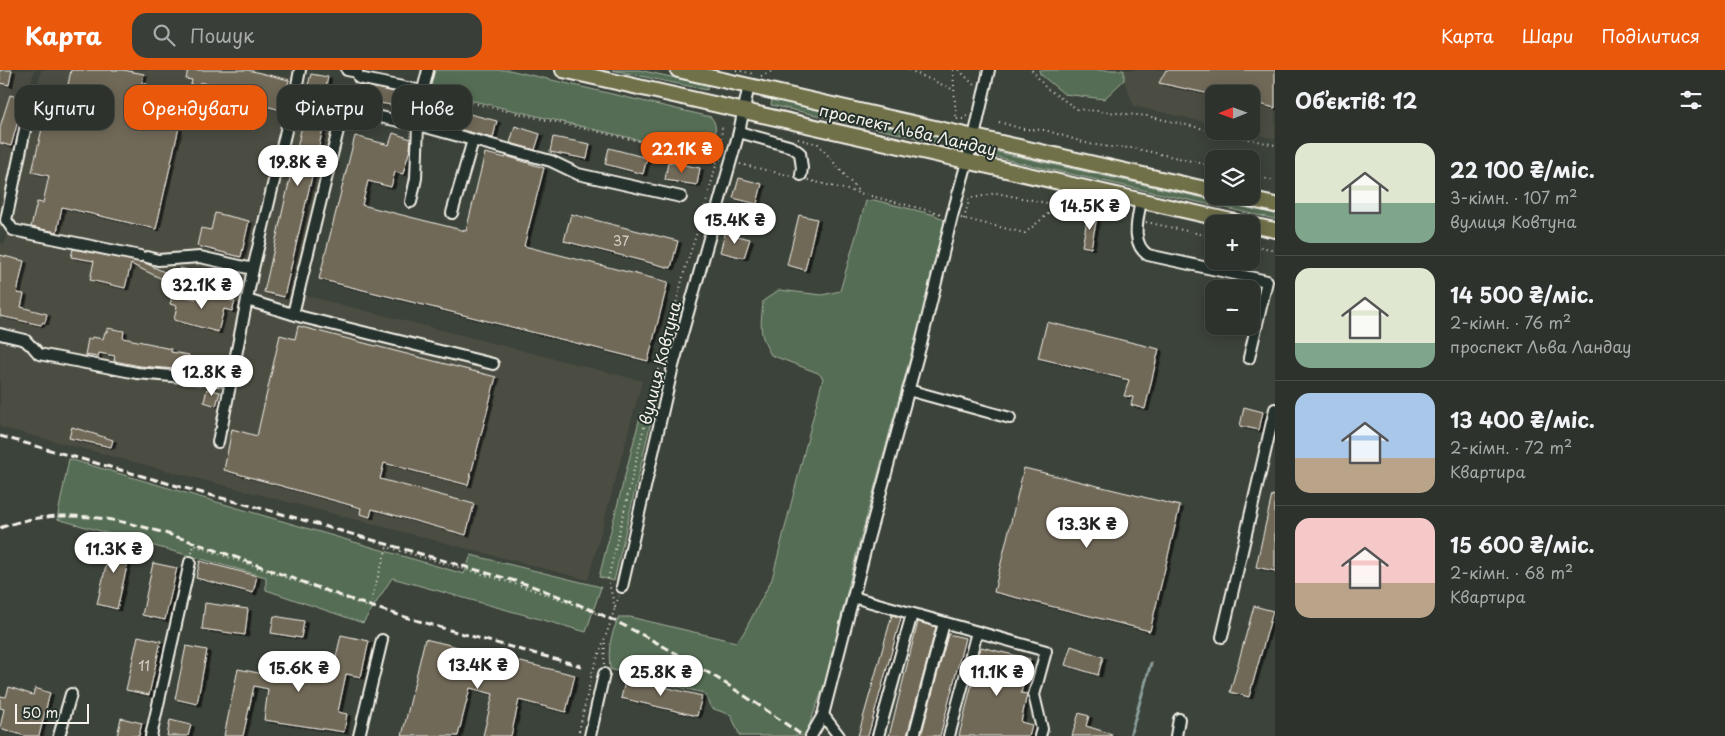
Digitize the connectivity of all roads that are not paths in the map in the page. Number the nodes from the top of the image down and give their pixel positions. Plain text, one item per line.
1 (300, 70) edge
2 (347, 70) edge
3 (428, 70) edge
4 (563, 70) edge
5 (678, 70) edge
6 (988, 70) edge
7 (297, 85) edge
8 (393, 85) edge
9 (424, 85) edge
10 (749, 85) junction
11 (744, 110) junction
12 (392, 119) edge
13 (25, 130) edge
14 (286, 130) edge
15 (418, 130) edge
16 (436, 130) edge
17 (739, 132) junction
18 (974, 137) junction
19 (473, 140) junction
20 (968, 161) junction
21 (800, 177) road end
22 (1205, 190) edge
23 (681, 196) dead end
24 (1141, 201) junction
25 (411, 202) dead end
26 (1260, 202) edge
27 (1275, 205) edge
28 (452, 213) dead end
29 (1205, 215) edge
30 (1260, 227) edge
31 (1275, 230) edge
32 (253, 270) junction
33 (247, 300) junction
34 (292, 314) junction
35 (0, 334) edge
36 (1249, 358) dead end
37 (493, 364) dead end
38 (230, 382) junction
39 (908, 390) junction
40 (1275, 409) edge
41 (1010, 418) dead end
42 (220, 433) dead end
43 (190, 562) road end
44 (622, 587) road end
45 (853, 597) junction
46 (912, 614) junction
47 (944, 623) junction
48 (977, 632) junction
49 (1222, 638) dead end
50 (382, 640) dead end
51 (604, 674) road end
52 (71, 694) dead end
53 (823, 714) junction
54 (1179, 719) dead end
55 (59, 736) edge
56 (151, 736) edge
57 (359, 736) edge
58 (590, 736) edge
59 (811, 736) edge
60 (839, 736) edge
61 (878, 736) edge
62 (914, 736) edge
63 (949, 736) edge
64 (1040, 736) edge
65 (1176, 736) edge

1 - 7 street
2 - 8 street
3 - 9 street
4 - 11 main road, проспект Льва Ландау
5 - 10 main road, проспект Льва Ландау
6 - 18 street
10 - 11 street, вулиця Ковтуна
10 - 18 main road, проспект Льва Ландау
11 - 17 street, вулиця Ковтуна
11 - 20 main road, проспект Льва Ландау
12 - 34 street
13 - 32 street
14 - 32 street
15 - 25 street
16 - 19 street
17 - 21 street
17 - 44 street, вулиця Ковтуна
18 - 20 street
18 - 22 main road, проспект Льва Ландау
19 - 23 street
19 - 28 street
20 - 24 main road, проспект Льва Ландау
20 - 39 street
24 - 29 main road, проспект Льва Ландау
24 - 36 street
26 - 27 main road
30 - 31 main road
32 - 33 street
33 - 34 street
33 - 38 street
34 - 37 street
35 - 38 street
38 - 42 street
39 - 41 street
39 - 45 street
40 - 49 street
43 - 56 street
45 - 46 street
45 - 53 street
46 - 47 street
46 - 61 street
47 - 48 street
47 - 62 street
48 - 63 street
48 - 64 street
50 - 57 street
51 - 58 street
52 - 55 street
53 - 59 street
53 - 60 street
54 - 65 street

